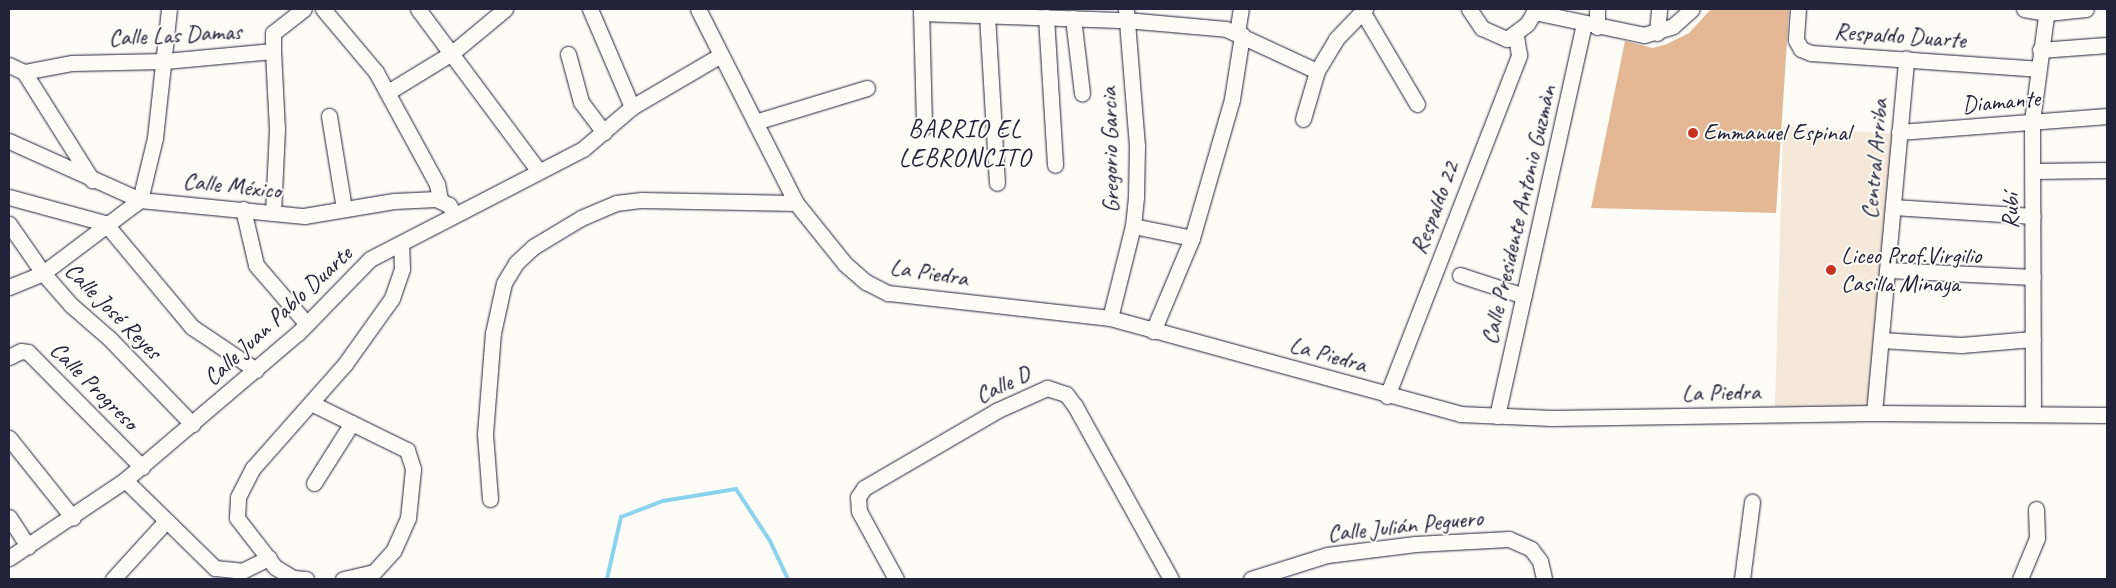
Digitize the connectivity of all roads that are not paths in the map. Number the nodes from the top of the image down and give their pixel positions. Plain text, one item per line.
1 (169, 9) edge
2 (304, 9) edge
3 (323, 9) edge
4 (418, 9) edge
5 (505, 9) edge
6 (590, 9) edge
7 (698, 9) edge
8 (1241, 9) edge
9 (1469, 9) edge
10 (1597, 9) edge
11 (1659, 9) edge
12 (1692, 9) edge
13 (1798, 9) edge
14 (2024, 9) edge
15 (2086, 9) edge
16 (1364, 10) edge
17 (921, 11) edge
18 (1535, 11) edge
19 (2047, 11) edge
20 (1021, 13) edge
21 (1126, 14) edge
22 (987, 15) junction
23 (1179, 16) edge
24 (1046, 17) junction
25 (1073, 18) junction
26 (1591, 25) junction
27 (1657, 33) junction
28 (1240, 34) junction
29 (1516, 35) junction
30 (2107, 45) edge
31 (2040, 50) junction
32 (273, 51) junction
33 (452, 53) junction
34 (568, 54) dead end
35 (721, 55) junction
36 (1906, 58) junction
37 (165, 61) junction
38 (9, 65) edge
39 (2037, 69) junction
40 (1317, 71) junction
41 (24, 72) junction
42 (867, 88) dead end
43 (388, 92) junction
44 (1082, 93) dead end
45 (1417, 104) dead end
46 (632, 107) junction
47 (329, 116) dead end
48 (2107, 116) edge
49 (1303, 119) dead end
50 (2032, 121) junction
51 (755, 122) junction
52 (924, 127) dead end
53 (604, 132) junction
54 (1898, 132) junction
55 (9, 141) edge
56 (1054, 165) dead end
57 (538, 170) junction
58 (2107, 170) edge
59 (2033, 171) junction
60 (92, 180) junction
61 (997, 183) dead end
62 (9, 197) edge
63 (140, 200) junction
64 (440, 200) junction
65 (796, 203) junction
66 (1893, 207) junction
67 (344, 209) junction
68 (243, 210) junction
69 (273, 213) junction
70 (454, 214) junction
71 (2034, 216) junction
72 (105, 223) junction
73 (9, 224) edge
74 (1134, 226) junction
75 (1192, 238) junction
76 (402, 246) junction
77 (1888, 270) junction
78 (42, 273) junction
79 (1460, 275) dead end
80 (2033, 277) junction
81 (9, 287) edge
82 (1524, 296) junction
83 (1110, 318) junction
84 (307, 324) junction
85 (1152, 331) junction
86 (2033, 338) junction
87 (1881, 340) junction
88 (9, 357) edge
89 (256, 370) junction
90 (1387, 396) junction
91 (312, 404) junction
92 (1874, 413) junction
93 (2033, 414) junction
94 (2107, 415) edge
95 (1497, 416) junction
96 (352, 423) junction
97 (192, 424) junction
98 (9, 438) edge
99 (142, 467) junction
100 (126, 480) junction
101 (314, 484) dead end
102 (490, 499) dead end
103 (1752, 502) dead end
104 (2036, 509) dead end
105 (9, 517) edge
106 (73, 518) junction
107 (166, 521) junction
108 (28, 546) junction
109 (9, 558) edge
110 (269, 558) junction
111 (113, 579) edge
112 (306, 579) edge
113 (343, 579) edge
114 (896, 579) edge
115 (1172, 579) edge
116 (1251, 579) edge
117 (1544, 579) edge
118 (1742, 579) edge
119 (2020, 579) edge

1 - 37 street
2 - 32 street, Calle Las Damas
3 - 43 street
4 - 33 street
5 - 33 street
6 - 46 street
7 - 35 street, La Piedra
8 - 28 street
9 - 29 street
10 - 26 street, Calle Presidente Antonio Guzmàn
11 - 27 street
12 - 27 street
13 - 36 street, Respaldo Duarte
14 - 19 street
15 - 19 street
16 - 40 street
16 - 45 street
17 - 22 street
17 - 52 street
18 - 26 street
18 - 29 street
19 - 31 street, Rubí
20 - 22 street
20 - 24 street
21 - 23 street
21 - 25 street
21 - 74 street, Gregorio Garcia
22 - 61 street
23 - 28 street
24 - 25 street
24 - 56 street
25 - 44 street
26 - 27 street
26 - 82 street, Calle Presidente Antonio Guzmàn
28 - 40 street
28 - 75 street
29 - 90 street, Respaldo 22
30 - 31 street
31 - 39 street, Rubí
32 - 37 street, Calle Las Damas
32 - 69 street
33 - 43 street
33 - 57 street
34 - 53 street
35 - 46 street, Calle Juan Pablo Duarte
35 - 51 street, La Piedra
36 - 39 street, Respaldo Duarte
36 - 54 street, Central Arriba
37 - 41 street, Calle Las Damas
37 - 63 street
38 - 41 street
39 - 50 street, Rubí
40 - 49 street
41 - 60 street
42 - 51 street
43 - 64 street
46 - 53 street, Calle Juan Pablo Duarte
47 - 67 street
48 - 50 street, Diamante
50 - 54 street, Diamante
50 - 59 street, Rubí
51 - 65 street, La Piedra
53 - 57 street, Calle Juan Pablo Duarte
54 - 66 street, Central Arriba
55 - 60 street, Calle México
57 - 70 street, Calle Juan Pablo Duarte
58 - 59 street
59 - 71 street, Rubí
60 - 63 street, Calle México
62 - 72 street
63 - 68 street, Calle México
63 - 72 street
64 - 67 street, Calle México
64 - 70 street
65 - 83 street, La Piedra
65 - 102 street
66 - 71 street
66 - 77 street, Central Arriba
67 - 69 street, Calle México
68 - 69 street, Calle México
68 - 84 street
70 - 76 street, Calle Juan Pablo Duarte
71 - 80 street, Rubí
72 - 78 street
72 - 89 street
73 - 78 street, Calle José Reyes
74 - 75 street
74 - 83 street, Gregorio Garcia
75 - 85 street
76 - 84 street, Calle Juan Pablo Duarte
76 - 91 street
77 - 80 street
77 - 87 street, Central Arriba
78 - 81 street
78 - 97 street, Calle José Reyes
79 - 82 street
80 - 86 street, Rubí
82 - 95 street, Calle Presidente Antonio Guzmàn
83 - 85 street, La Piedra
84 - 89 street, Calle Juan Pablo Duarte
85 - 90 street, La Piedra
86 - 87 street
86 - 93 street, Rubí
87 - 92 street, Central Arriba
88 - 99 street, Calle Progreso
89 - 97 street, Calle Juan Pablo Duarte
90 - 95 street, La Piedra
91 - 96 street
91 - 110 street
92 - 93 street, La Piedra
92 - 95 street, La Piedra
93 - 94 street, La Piedra
96 - 101 street
96 - 113 street
97 - 99 street, Calle Juan Pablo Duarte
98 - 106 street
99 - 100 street, Calle Juan Pablo Duarte
100 - 106 street, Calle Juan Pablo Duarte
100 - 107 street
103 - 118 street
104 - 119 street
105 - 108 street
106 - 108 street, Calle Juan Pablo Duarte
107 - 110 street
107 - 111 street
108 - 109 street, Calle Juan Pablo Duarte
110 - 112 street
114 - 115 street, Calle D
116 - 117 street, Calle Julián Peguero

